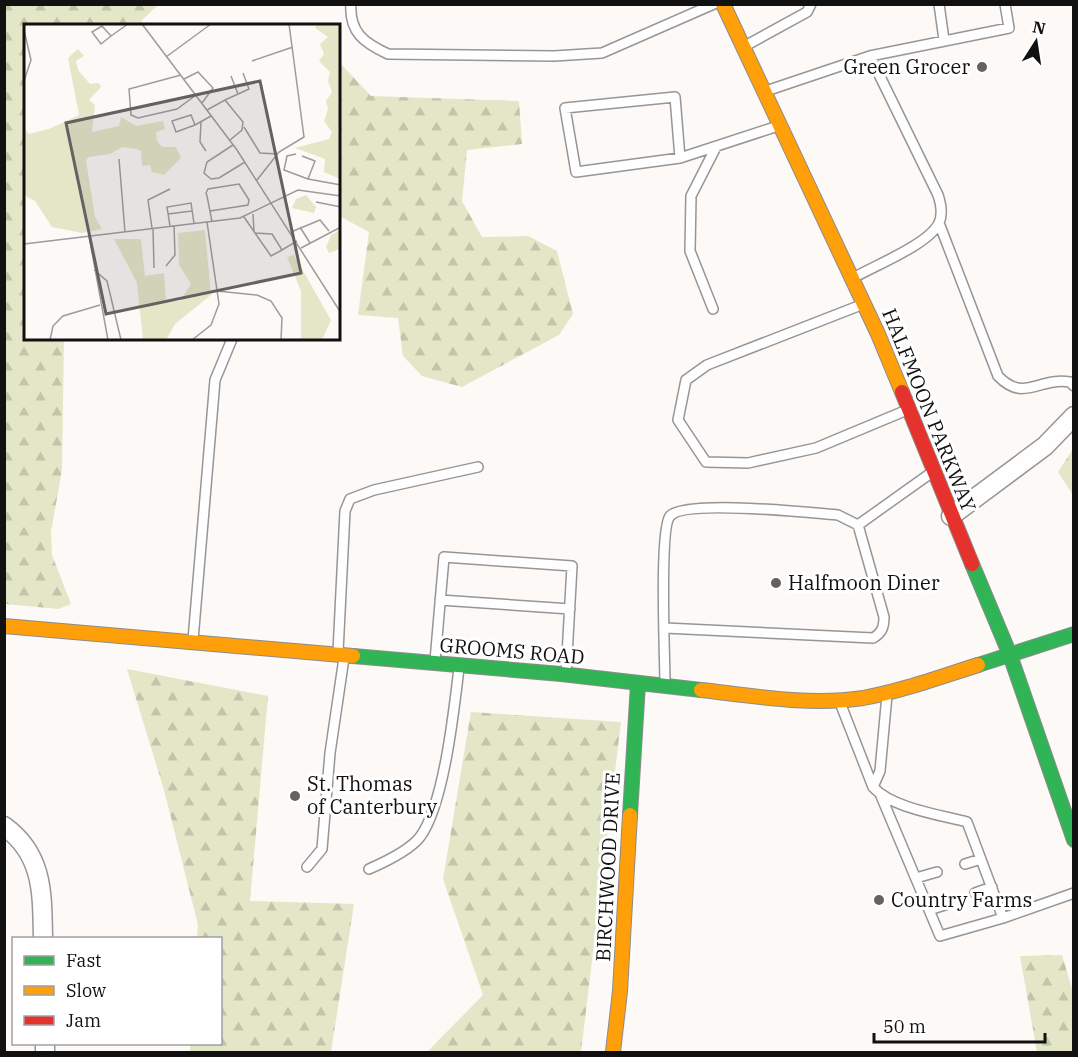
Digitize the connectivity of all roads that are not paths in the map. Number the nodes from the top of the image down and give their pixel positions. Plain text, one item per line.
1 (351, 4) edge
2 (714, 4) edge
3 (723, 4) edge
4 (811, 4) edge
5 (939, 4) edge
6 (1005, 4) edge
7 (944, 40) junction
8 (743, 47) junction
9 (870, 56) junction
10 (764, 92) junction
11 (780, 126) junction
12 (716, 147) junction
13 (680, 158) junction
14 (939, 223) junction
15 (852, 278) junction
16 (864, 304) junction
17 (712, 309) dead end
18 (232, 340) edge
19 (1074, 386) edge
20 (908, 409) junction
21 (1074, 416) edge
22 (478, 467) dead end
23 (933, 471) junction
24 (951, 516) junction
25 (858, 525) junction
26 (440, 600) junction
27 (570, 609) junction
28 (4, 626) edge
29 (665, 628) junction
30 (1074, 634) edge
31 (193, 642) junction
32 (341, 655) junction
33 (1010, 655) junction
34 (435, 663) junction
35 (460, 666) junction
36 (566, 675) junction
37 (638, 684) junction
38 (665, 687) junction
39 (887, 692) junction
40 (838, 699) junction
41 (873, 787) junction
42 (881, 796) junction
43 (4, 826) edge
44 (1072, 834) edge
45 (981, 859) junction
46 (965, 864) dead end
47 (307, 867) dead end
48 (369, 869) dead end
49 (937, 872) dead end
50 (916, 878) junction
51 (992, 887) junction
52 (975, 893) dead end
53 (1074, 893) edge
54 (948, 904) dead end
55 (929, 910) junction
56 (1004, 918) junction
57 (43, 937) edge
58 (613, 1053) edge

1 - 2 lane
3 - 8 street, HALFMOON PARKWAY
4 - 8 lane
5 - 7 lane
6 - 7 lane
7 - 9 lane
8 - 10 street, HALFMOON PARKWAY
9 - 10 lane
9 - 14 lane
10 - 11 street, HALFMOON PARKWAY
11 - 12 lane
11 - 15 street, HALFMOON PARKWAY
12 - 13 lane
12 - 17 lane
13 - 13 lane
14 - 15 lane
14 - 19 lane
15 - 16 street, HALFMOON PARKWAY
16 - 20 street, HALFMOON PARKWAY
16 - 20 lane
18 - 31 lane
20 - 23 street, HALFMOON PARKWAY
21 - 24 street
22 - 32 lane
23 - 24 street, HALFMOON PARKWAY
23 - 25 lane
24 - 33 street, HALFMOON PARKWAY
25 - 29 lane
25 - 29 lane
26 - 27 lane
26 - 27 lane
26 - 34 lane
27 - 36 lane
28 - 31 street, GROOMS ROAD
29 - 38 lane
30 - 33 street, GROOMS ROAD
31 - 32 street, GROOMS ROAD
32 - 34 street, GROOMS ROAD
32 - 47 lane
33 - 39 street, GROOMS ROAD
33 - 44 street, HALFMOON PARKWAY
34 - 35 street, GROOMS ROAD
35 - 36 street, GROOMS ROAD
35 - 48 lane
36 - 37 street, GROOMS ROAD
37 - 38 street, GROOMS ROAD
37 - 58 street, BIRCHWOOD DRIVE
38 - 40 street, GROOMS ROAD
39 - 40 street, GROOMS ROAD
39 - 41 lane
40 - 41 lane
41 - 42 lane
42 - 45 lane
42 - 50 lane
43 - 57 street
45 - 46 lane
45 - 51 lane
49 - 50 lane
50 - 55 lane
51 - 52 lane
51 - 56 lane
53 - 56 lane
54 - 55 lane
55 - 56 lane

